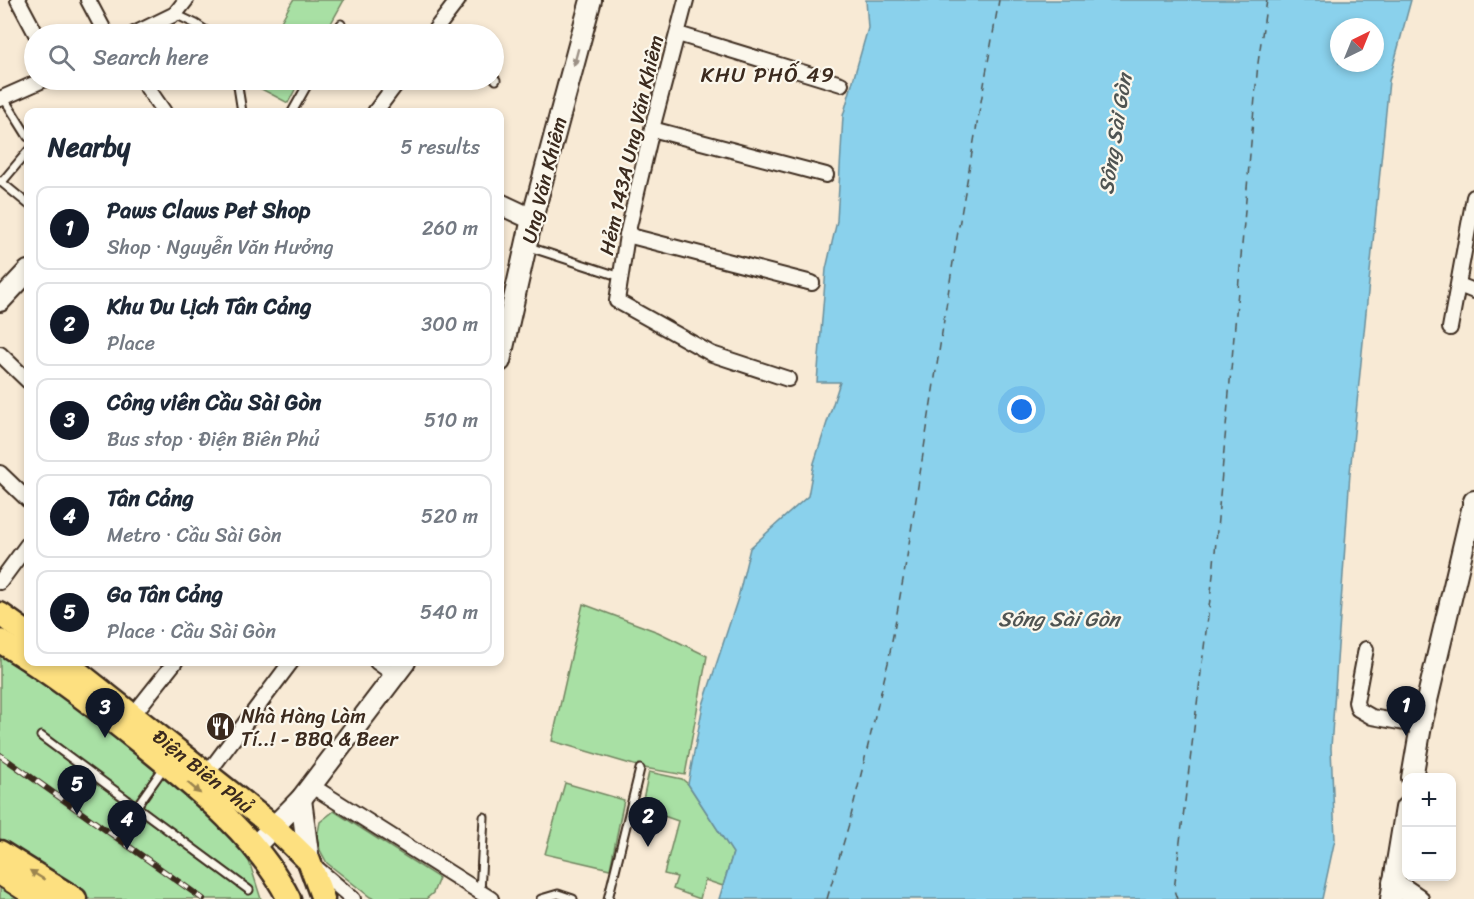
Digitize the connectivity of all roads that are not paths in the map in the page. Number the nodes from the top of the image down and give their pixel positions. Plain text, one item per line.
1 (18, 0) edge
2 (88, 0) edge
3 (169, 0) edge
4 (186, 0) edge
5 (458, 0) edge
6 (591, 0) edge
7 (686, 0) edge
8 (175, 14) junction
9 (31, 24) edge
10 (100, 24) edge
11 (154, 24) edge
12 (196, 24) edge
13 (441, 24) edge
14 (678, 34) junction
15 (841, 84) dead end
16 (24, 87) edge
17 (149, 90) edge
18 (239, 90) edge
19 (304, 90) edge
20 (392, 90) edge
21 (1, 96) edge
22 (161, 108) edge
23 (241, 108) edge
24 (293, 108) edge
25 (378, 108) edge
26 (652, 129) junction
27 (24, 131) edge
28 (24, 156) edge
29 (826, 176) dead end
30 (1, 182) edge
31 (1474, 197) edge
32 (24, 201) edge
33 (504, 206) edge
34 (532, 219) junction
35 (627, 235) junction
36 (527, 246) junction
37 (24, 275) edge
38 (621, 277) junction
39 (812, 283) dead end
40 (1459, 285) junction
41 (1474, 291) edge
42 (0, 301) edge
43 (1450, 328) dead end
44 (504, 344) edge
45 (0, 354) edge
46 (24, 377) edge
47 (788, 380) dead end
48 (0, 473) edge
49 (24, 496) edge
50 (1474, 501) edge
51 (24, 549) edge
52 (1467, 561) edge
53 (0, 582) edge
54 (0, 614) edge
55 (24, 631) edge
56 (0, 641) edge
57 (1366, 649) dead end
58 (24, 656) edge
59 (38, 666) edge
60 (70, 666) edge
61 (172, 666) edge
62 (288, 666) edge
63 (400, 668) edge
64 (133, 716) junction
65 (1421, 726) junction
66 (40, 736) dead end
67 (166, 764) junction
68 (640, 769) dead end
69 (1413, 773) edge
70 (207, 774) junction
71 (307, 792) junction
72 (134, 810) junction
73 (484, 817) dead end
74 (274, 827) junction
75 (1404, 827) edge
76 (254, 847) junction
77 (0, 852) edge
78 (309, 861) junction
79 (0, 871) edge
80 (0, 890) edge
81 (249, 890) dead end
82 (1392, 891) edge
83 (480, 897) edge
84 (14, 899) edge
85 (44, 899) edge
86 (75, 899) edge
87 (270, 899) edge
88 (289, 899) edge
89 (323, 899) edge
90 (353, 899) edge
91 (541, 899) edge
92 (573, 899) edge
93 (608, 899) edge
94 (1418, 899) edge

1 - 9 street
2 - 10 street
3 - 8 street
4 - 8 street
5 - 13 street
6 -> 34 main road, Ung Văn Khiêm
7 - 14 street, Hẻm 143A Ung Văn Khiêm
8 - 11 street
8 - 12 lane
14 - 15 street
14 - 26 street, Hẻm 143A Ung Văn Khiêm
16 - 21 street
17 - 22 street
18 - 23 lane
19 - 24 lane
20 - 25 street
21 - 27 lane
26 - 29 street
26 - 35 street, Hẻm 143A Ung Văn Khiêm
28 - 30 lane
30 - 32 lane
31 - 40 street
33 - 34 main road
34 - 36 main road, Ung Văn Khiêm
35 - 38 street, Hẻm 143A Ung Văn Khiêm
35 - 39 street
36 - 38 lane
36 - 44 main road, Ung Văn Khiêm
37 - 42 main road
38 - 47 street, Hẻm 143A Ung Văn Khiêm
40 - 41 street
40 - 43 street
45 - 46 street
48 - 49 street
50 - 52 main road
51 - 53 street
52 - 65 main road
54 - 55 main road
56 - 58 main road, Điện Biên Phủ
57 - 65 street
59 - 67 main road, Điện Biên Phủ
60 - 64 main road, Điện Biên Phủ
61 - 64 street
62 - 70 street
63 - 71 main road
64 - 70 main road, Điện Biên Phủ
65 - 69 main road
66 - 72 lane
67 - 72 lane
67 -> 76 main road, Điện Biên Phủ
68 - 93 lane
70 - 74 main road, Điện Biên Phủ
71 - 74 main road
71 - 78 main road
71 - 83 street
72 - 81 lane
73 - 83 lane
74 - 76 main road
74 - 78 main road, Điện Biên Phủ
75 - 82 main road
76 - 87 main road
76 - 88 main road
86 -> 77 main road
78 - 89 main road
78 - 90 street
79 - 85 highway
80 - 84 highway
82 - 94 main road
91 - 92 lane

